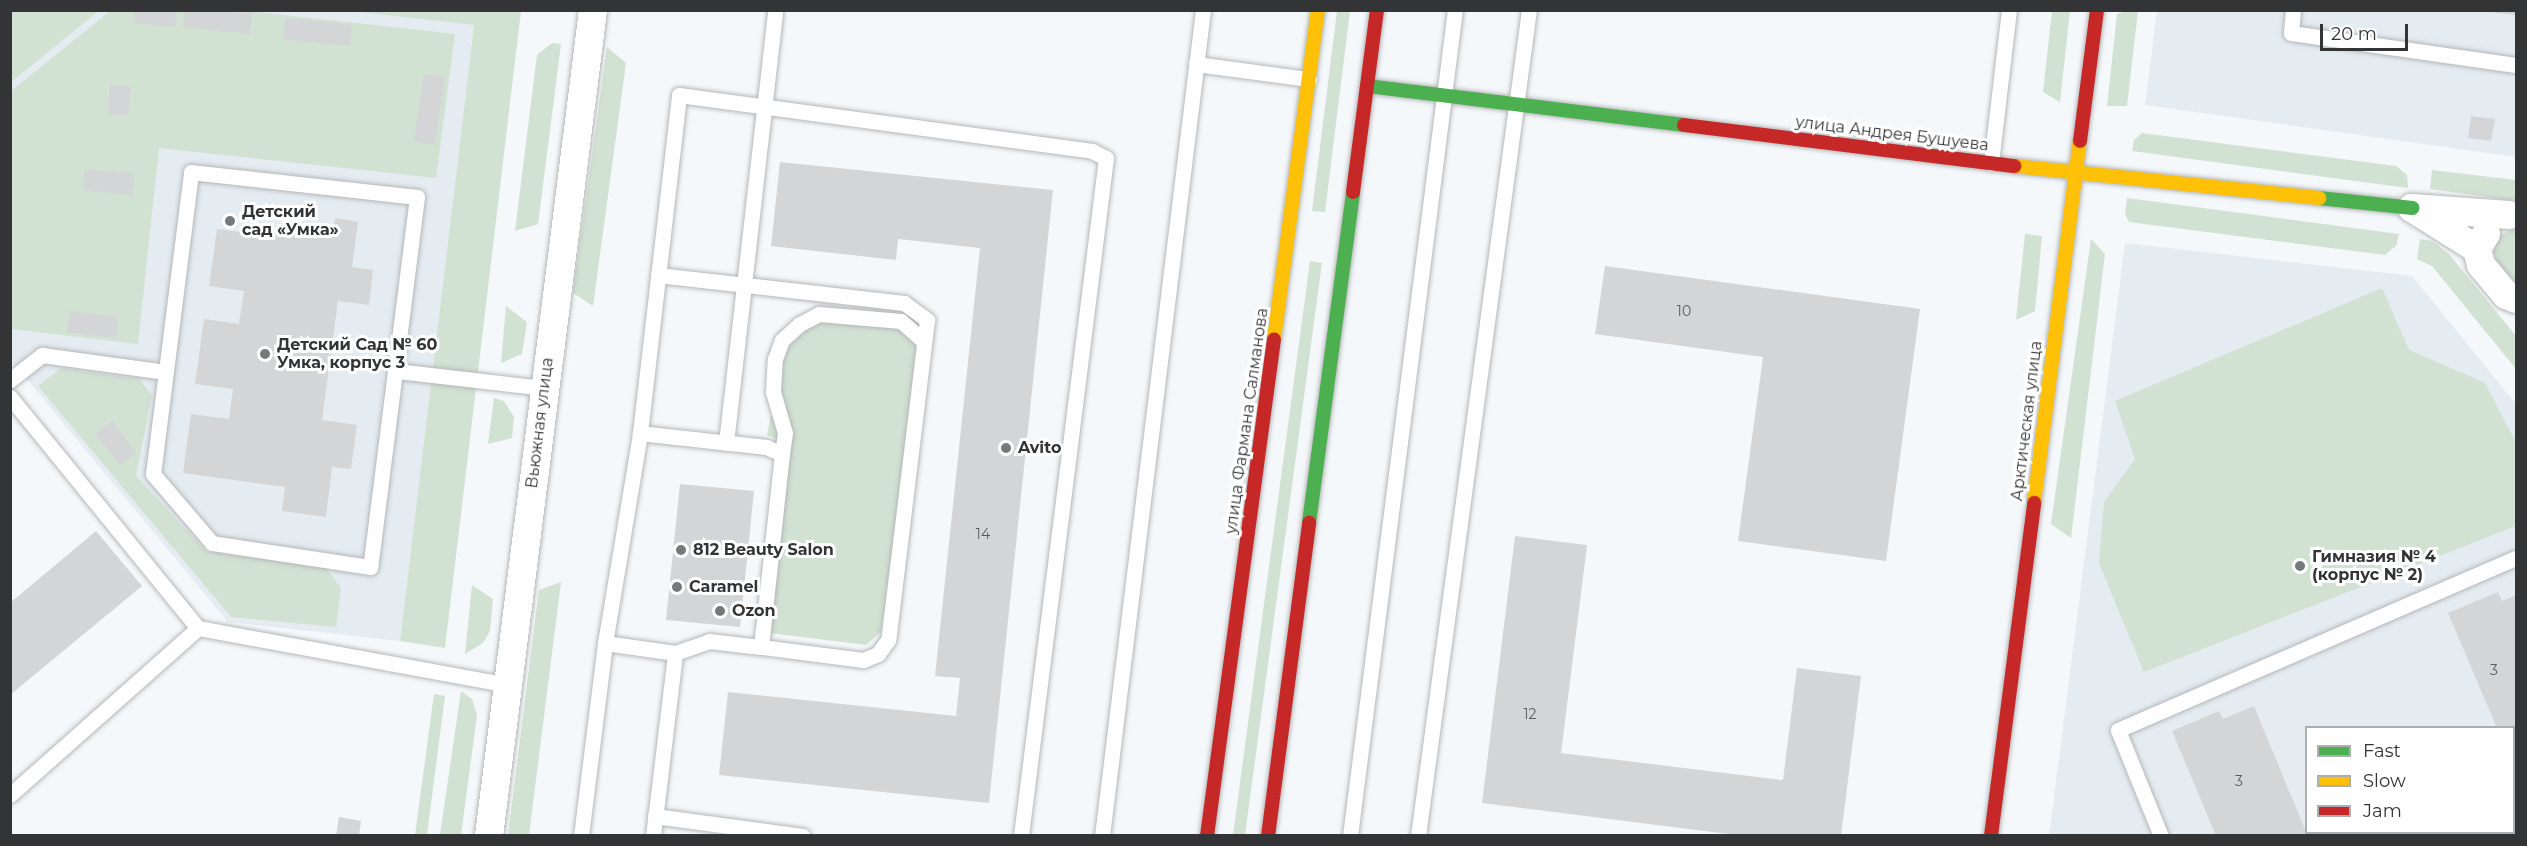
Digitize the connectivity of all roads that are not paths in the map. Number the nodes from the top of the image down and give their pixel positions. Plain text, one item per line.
1 (592, 10) edge
2 (775, 10) edge
3 (1203, 10) edge
4 (1318, 10) edge
5 (1377, 10) edge
6 (1455, 10) edge
7 (1530, 10) edge
8 (2009, 10) edge
9 (2097, 10) edge
10 (2293, 10) edge
11 (1196, 64) junction
12 (2517, 65) edge
13 (1310, 79) junction
14 (1368, 86) junction
15 (1444, 95) junction
16 (1517, 104) junction
17 (765, 105) junction
18 (1990, 163) junction
19 (2075, 173) junction
20 (2412, 208) junction
21 (2513, 216) edge
22 (2477, 249) junction
23 (658, 275) junction
24 (743, 282) junction
25 (2513, 300) edge
26 (924, 342) junction
27 (397, 371) junction
28 (166, 372) junction
29 (10, 380) edge
30 (544, 388) junction
31 (10, 398) edge
32 (640, 433) junction
33 (726, 443) junction
34 (782, 454) junction
35 (2517, 558) edge
36 (198, 628) junction
37 (605, 643) junction
38 (761, 647) junction
39 (675, 653) junction
40 (509, 684) junction
41 (10, 795) edge
42 (656, 816) junction
43 (489, 836) edge
44 (581, 836) edge
45 (653, 836) edge
46 (803, 836) edge
47 (1021, 836) edge
48 (1102, 836) edge
49 (1208, 836) edge
50 (1268, 836) edge
51 (1350, 836) edge
52 (1418, 836) edge
53 (1991, 836) edge
54 (2161, 836) edge

1 - 30 street, Вьюжная улица
2 - 17 lane
3 - 11 lane
4 - 13 street, улица Фармана Салманова
5 - 14 street
6 - 15 lane
7 - 16 lane
8 - 18 lane
9 - 19 street, Арктическая улица
10 - 12 lane
11 - 13 lane
11 - 48 lane
13 - 49 street, улица Фармана Салманова
14 - 15 street, улица Андрея Бушуева
14 - 50 street
15 - 16 street, улица Андрея Бушуева
15 - 51 lane
16 - 18 street, улица Андрея Бушуева
16 - 52 lane
17 - 23 lane
17 - 24 lane
17 - 47 lane
18 - 19 street, улица Андрея Бушуева
19 - 20 street, улица Андрея Бушуева
19 - 53 street, Арктическая улица
20 - 21 street
20 - 22 street
21 - 22 street
22 - 25 street
23 - 24 lane
23 - 32 lane
24 - 26 lane
24 - 33 lane
26 - 34 lane
26 - 38 lane
27 - 28 lane
27 - 28 lane
27 - 30 lane
28 - 29 lane
30 - 40 street, Вьюжная улица
31 - 36 lane
32 - 33 lane
32 - 37 lane
33 - 34 lane
34 - 38 lane
35 - 54 lane
36 - 40 lane
36 - 41 lane
37 - 39 lane
37 - 44 lane
38 - 39 lane
39 - 42 lane
40 - 43 street, Вьюжная улица
42 - 45 lane
42 - 46 lane

